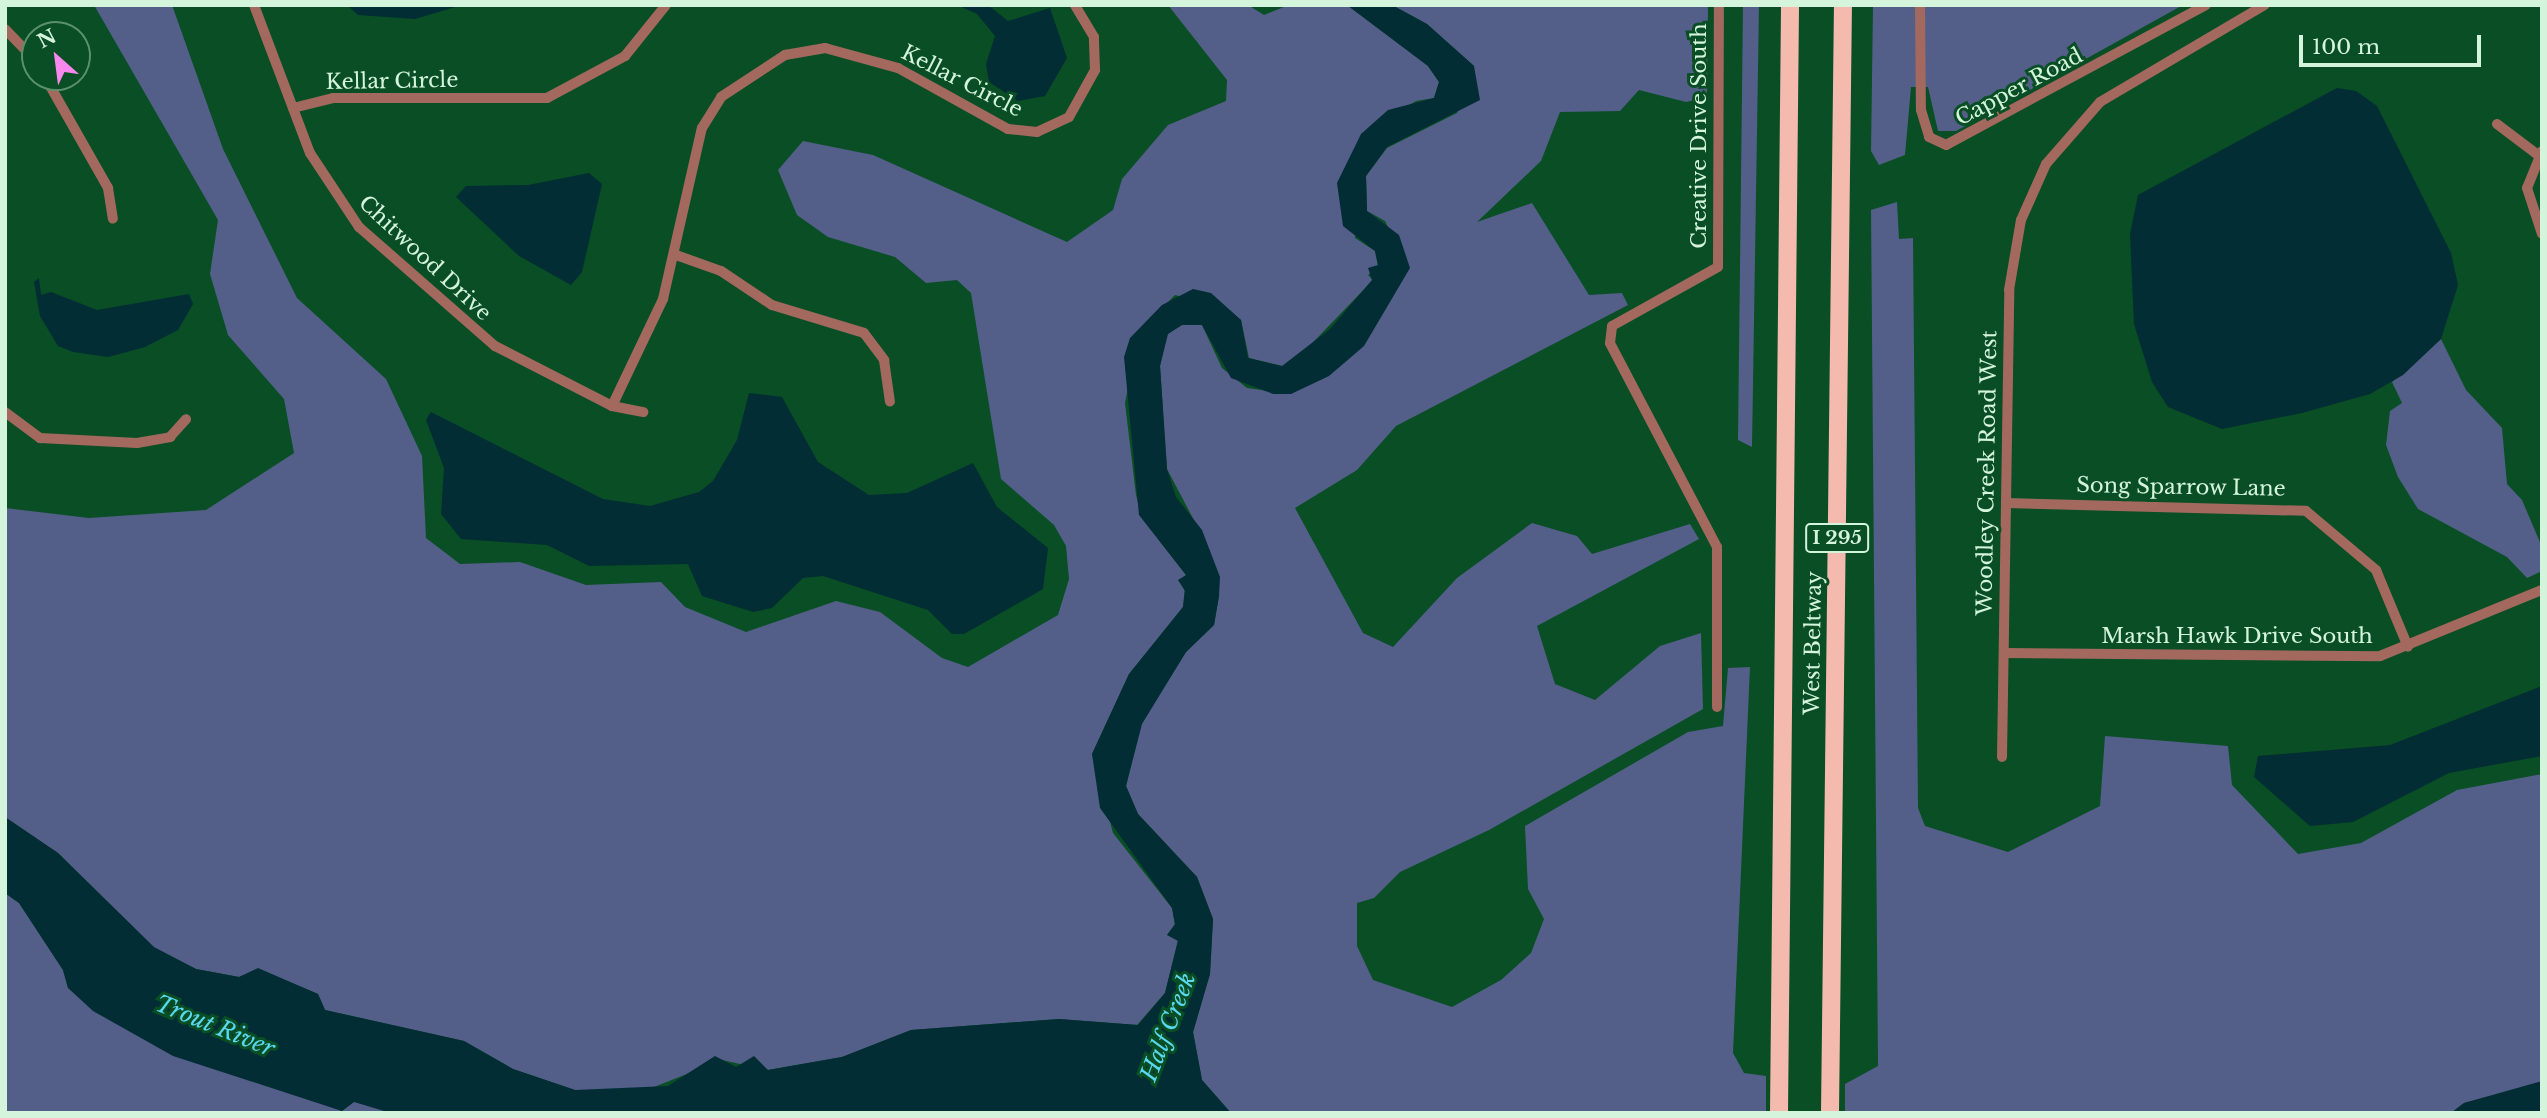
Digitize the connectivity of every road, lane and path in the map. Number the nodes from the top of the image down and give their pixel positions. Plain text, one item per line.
1 (254, 5) edge
2 (666, 5) edge
3 (1076, 5) edge
4 (1719, 5) edge
5 (1790, 5) edge
6 (1843, 5) edge
7 (1920, 5) edge
8 (2206, 5) edge
9 (2265, 5) edge
10 (5, 29) edge
11 (21, 46) edge
12 (53, 91) edge
13 (293, 108) junction
14 (2497, 124) dead end
15 (2540, 153) edge
16 (113, 219) dead end
17 (2542, 233) edge
18 (676, 255) junction
19 (890, 402) dead end
20 (612, 406) junction
21 (5, 411) edge
22 (643, 412) dead end
23 (186, 419) dead end
24 (2006, 503) junction
25 (2542, 590) edge
26 (2408, 647) junction
27 (2004, 653) junction
28 (1717, 707) dead end
29 (2002, 757) dead end
30 (1779, 1113) edge
31 (1830, 1113) edge

1 - 13 street, Chitwood Drive
2 - 13 street, Kellar Circle
3 - 18 street, Kellar Circle
4 - 28 street, Creative Drive South
5 - 30 highway, West Beltway / I 295
6 - 31 highway, West Beltway / I 295
7 - 8 street, Capper Road
9 - 24 street, Woodley Creek Road West
10 - 11 street
12 - 16 street
13 - 20 street, Chitwood Drive
14 - 15 street
15 - 17 street
18 - 19 street
18 - 20 street, Kellar Circle
20 - 22 street, Chitwood Drive
21 - 23 street
24 - 26 street, Song Sparrow Lane
24 - 27 street, Woodley Creek Road West
25 - 26 street, Marsh Hawk Drive South
26 - 27 street, Marsh Hawk Drive South
27 - 29 street, Woodley Creek Road West

